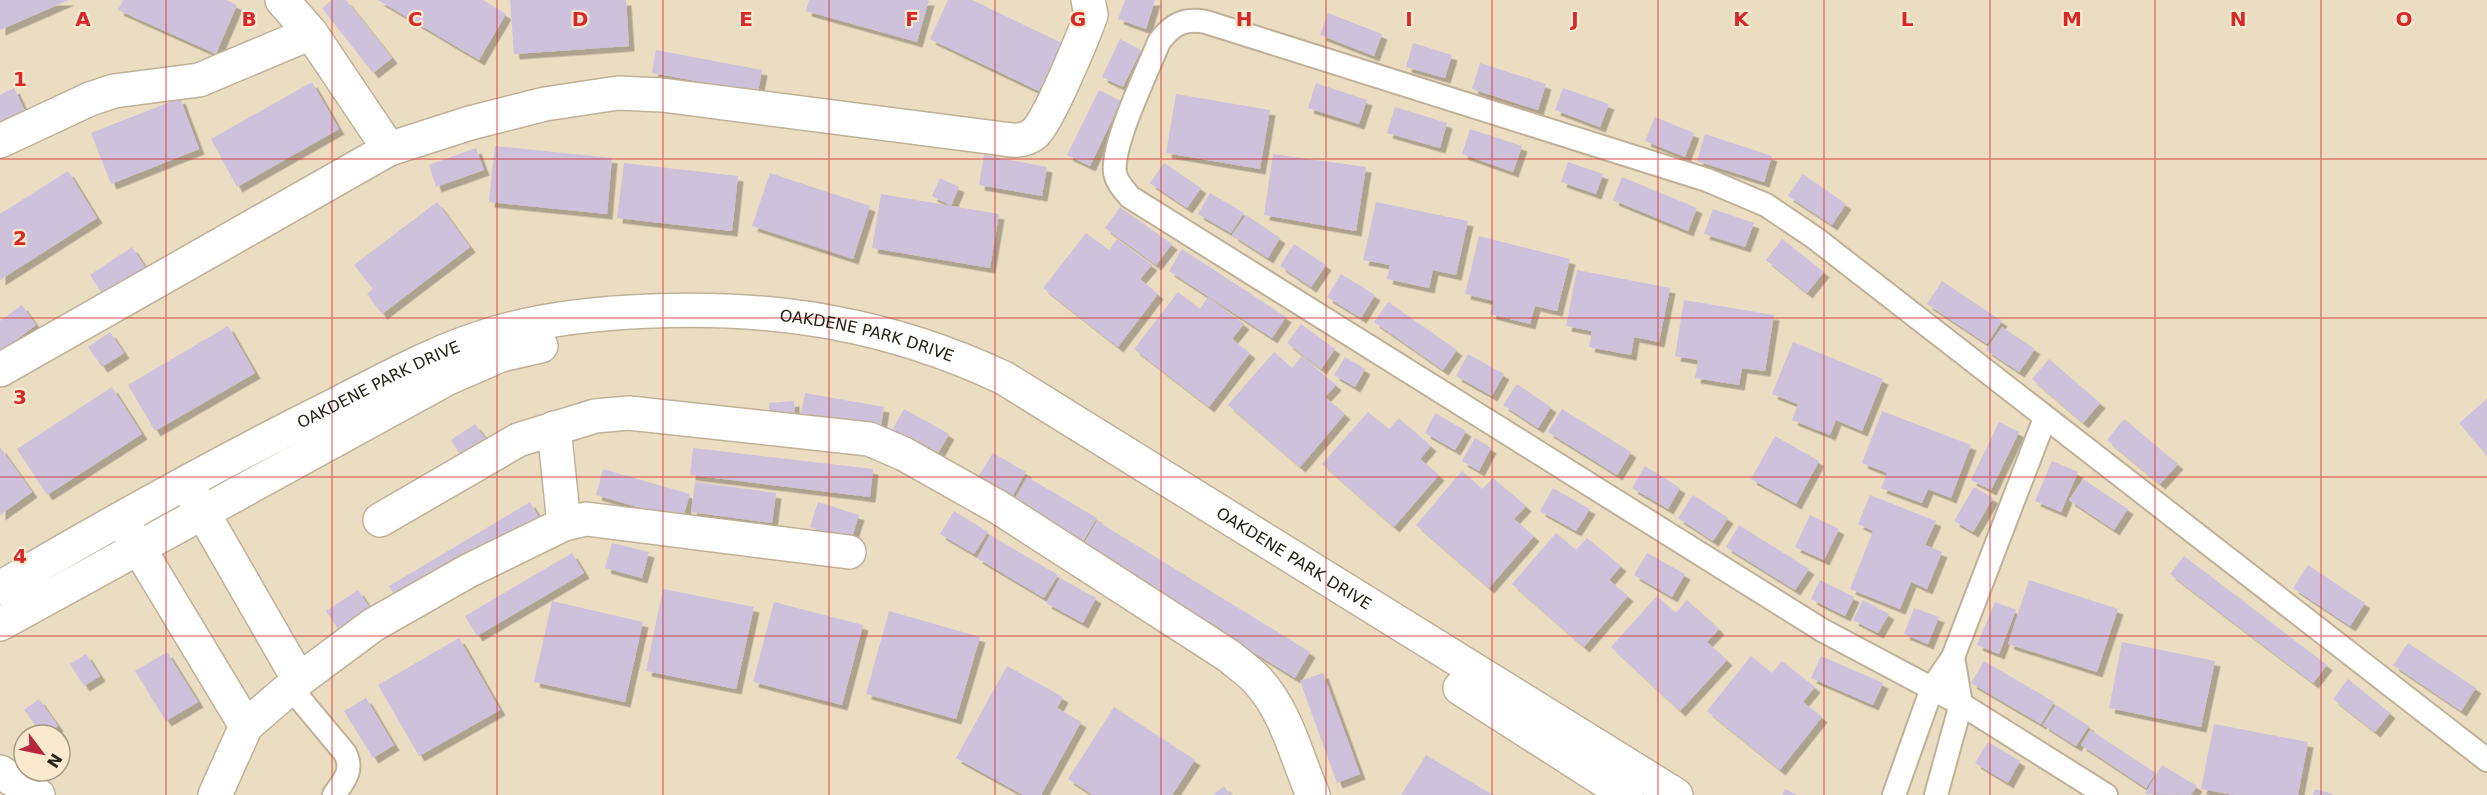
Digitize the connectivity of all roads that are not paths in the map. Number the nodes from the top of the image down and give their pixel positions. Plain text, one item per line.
1 (282, 0) edge
2 (1088, 0) edge
3 (311, 33) junction
4 (0, 141) edge
5 (389, 149) junction
6 (0, 370) edge
7 (2045, 418) junction
8 (554, 428) junction
9 (186, 483) junction
10 (202, 511) junction
11 (120, 518) junction
12 (380, 520) dead end
13 (564, 524) junction
14 (138, 547) junction
15 (849, 552) dead end
16 (0, 588) edge
17 (0, 624) edge
18 (1953, 657) junction
19 (295, 684) junction
20 (1932, 688) junction
21 (1961, 704) junction
22 (246, 726) junction
23 (2487, 760) edge
24 (0, 772) edge
25 (38, 795) edge
26 (215, 795) edge
27 (334, 795) edge
28 (1313, 795) edge
29 (1627, 795) edge
30 (1676, 795) edge
31 (1894, 795) edge
32 (1936, 795) edge
33 (2106, 795) edge

1 - 3 street
2 - 5 street
3 - 4 street
3 - 5 street
5 - 6 street
7 - 18 lane
7 - 20 lane
7 - 23 lane
8 - 12 street
8 - 13 street
8 - 28 street
9 - 10 street
9 - 11 street, OAKDENE PARK DRIVE
9 - 30 street, OAKDENE PARK DRIVE
10 - 14 street, OAKDENE PARK DRIVE
10 - 19 street
10 - 29 street, OAKDENE PARK DRIVE
11 - 14 street
11 - 16 street, OAKDENE PARK DRIVE
13 - 15 street
13 - 19 street
14 - 17 street, OAKDENE PARK DRIVE
14 - 22 street
18 - 20 lane
18 - 21 lane
19 - 22 street
19 - 27 lane
20 - 21 lane
20 - 31 lane
21 - 32 lane
21 - 33 lane
22 - 26 street
24 - 25 street

